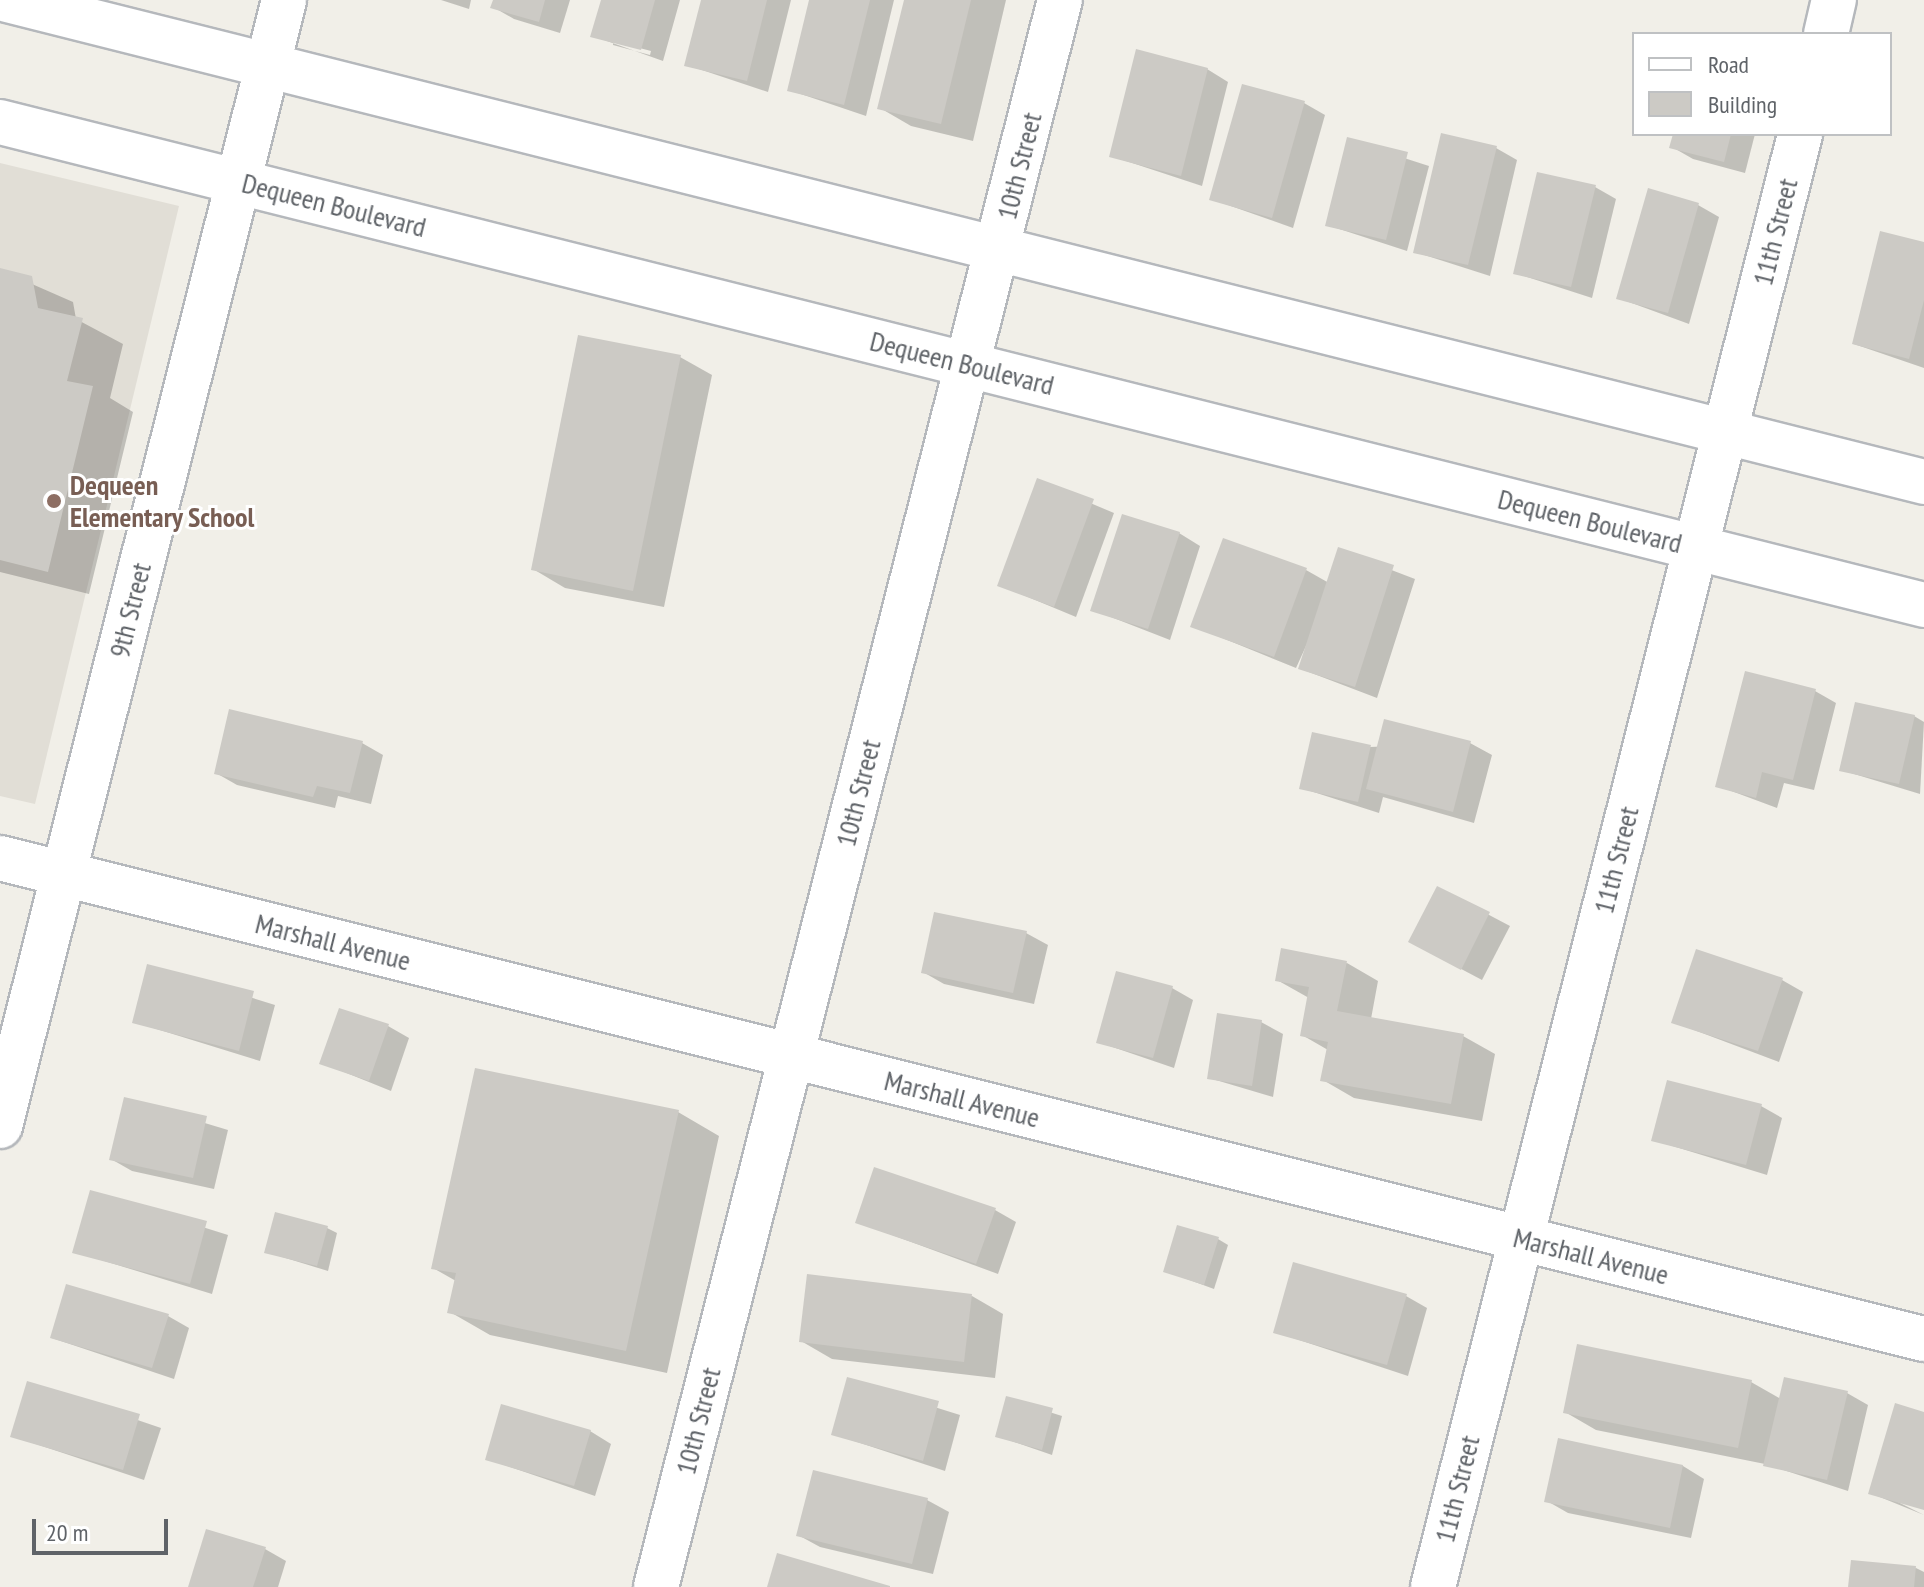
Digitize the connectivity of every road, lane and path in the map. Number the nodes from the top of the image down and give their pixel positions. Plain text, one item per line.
1 (7, 0) edge
2 (284, 0) edge
3 (1060, 0) edge
4 (1834, 0) edge
5 (1826, 32) edge
6 (267, 65) junction
7 (0, 122) edge
8 (1799, 136) edge
9 (237, 181) junction
10 (997, 249) junction
11 (967, 365) junction
12 (1725, 432) junction
13 (1924, 482) edge
14 (1696, 548) junction
15 (1924, 605) edge
16 (0, 858) edge
17 (63, 874) junction
18 (791, 1056) junction
19 (0, 1126) edge
20 (1520, 1238) junction
21 (1924, 1339) edge
22 (656, 1587) edge
23 (1433, 1587) edge

1 - 6 street
2 - 6 street, 9th Street
3 - 10 street, 10th Street
4 - 5 street
6 - 9 street, 9th Street
6 - 10 street
7 - 9 street, Dequeen Boulevard
8 - 12 street, 11th Street
9 - 11 street, Dequeen Boulevard
9 - 17 street, 9th Street
10 - 11 street, 10th Street
10 - 12 street
11 - 14 street, Dequeen Boulevard
11 - 18 street, 10th Street
12 - 13 street
12 - 14 street, 11th Street
14 - 15 street, Dequeen Boulevard
14 - 20 street, 11th Street
16 - 17 street, Marshall Avenue
17 - 18 street, Marshall Avenue
17 - 19 street, 9th Street
18 - 20 street, Marshall Avenue
18 - 22 street, 10th Street
20 - 21 street, Marshall Avenue
20 - 23 street, 11th Street

